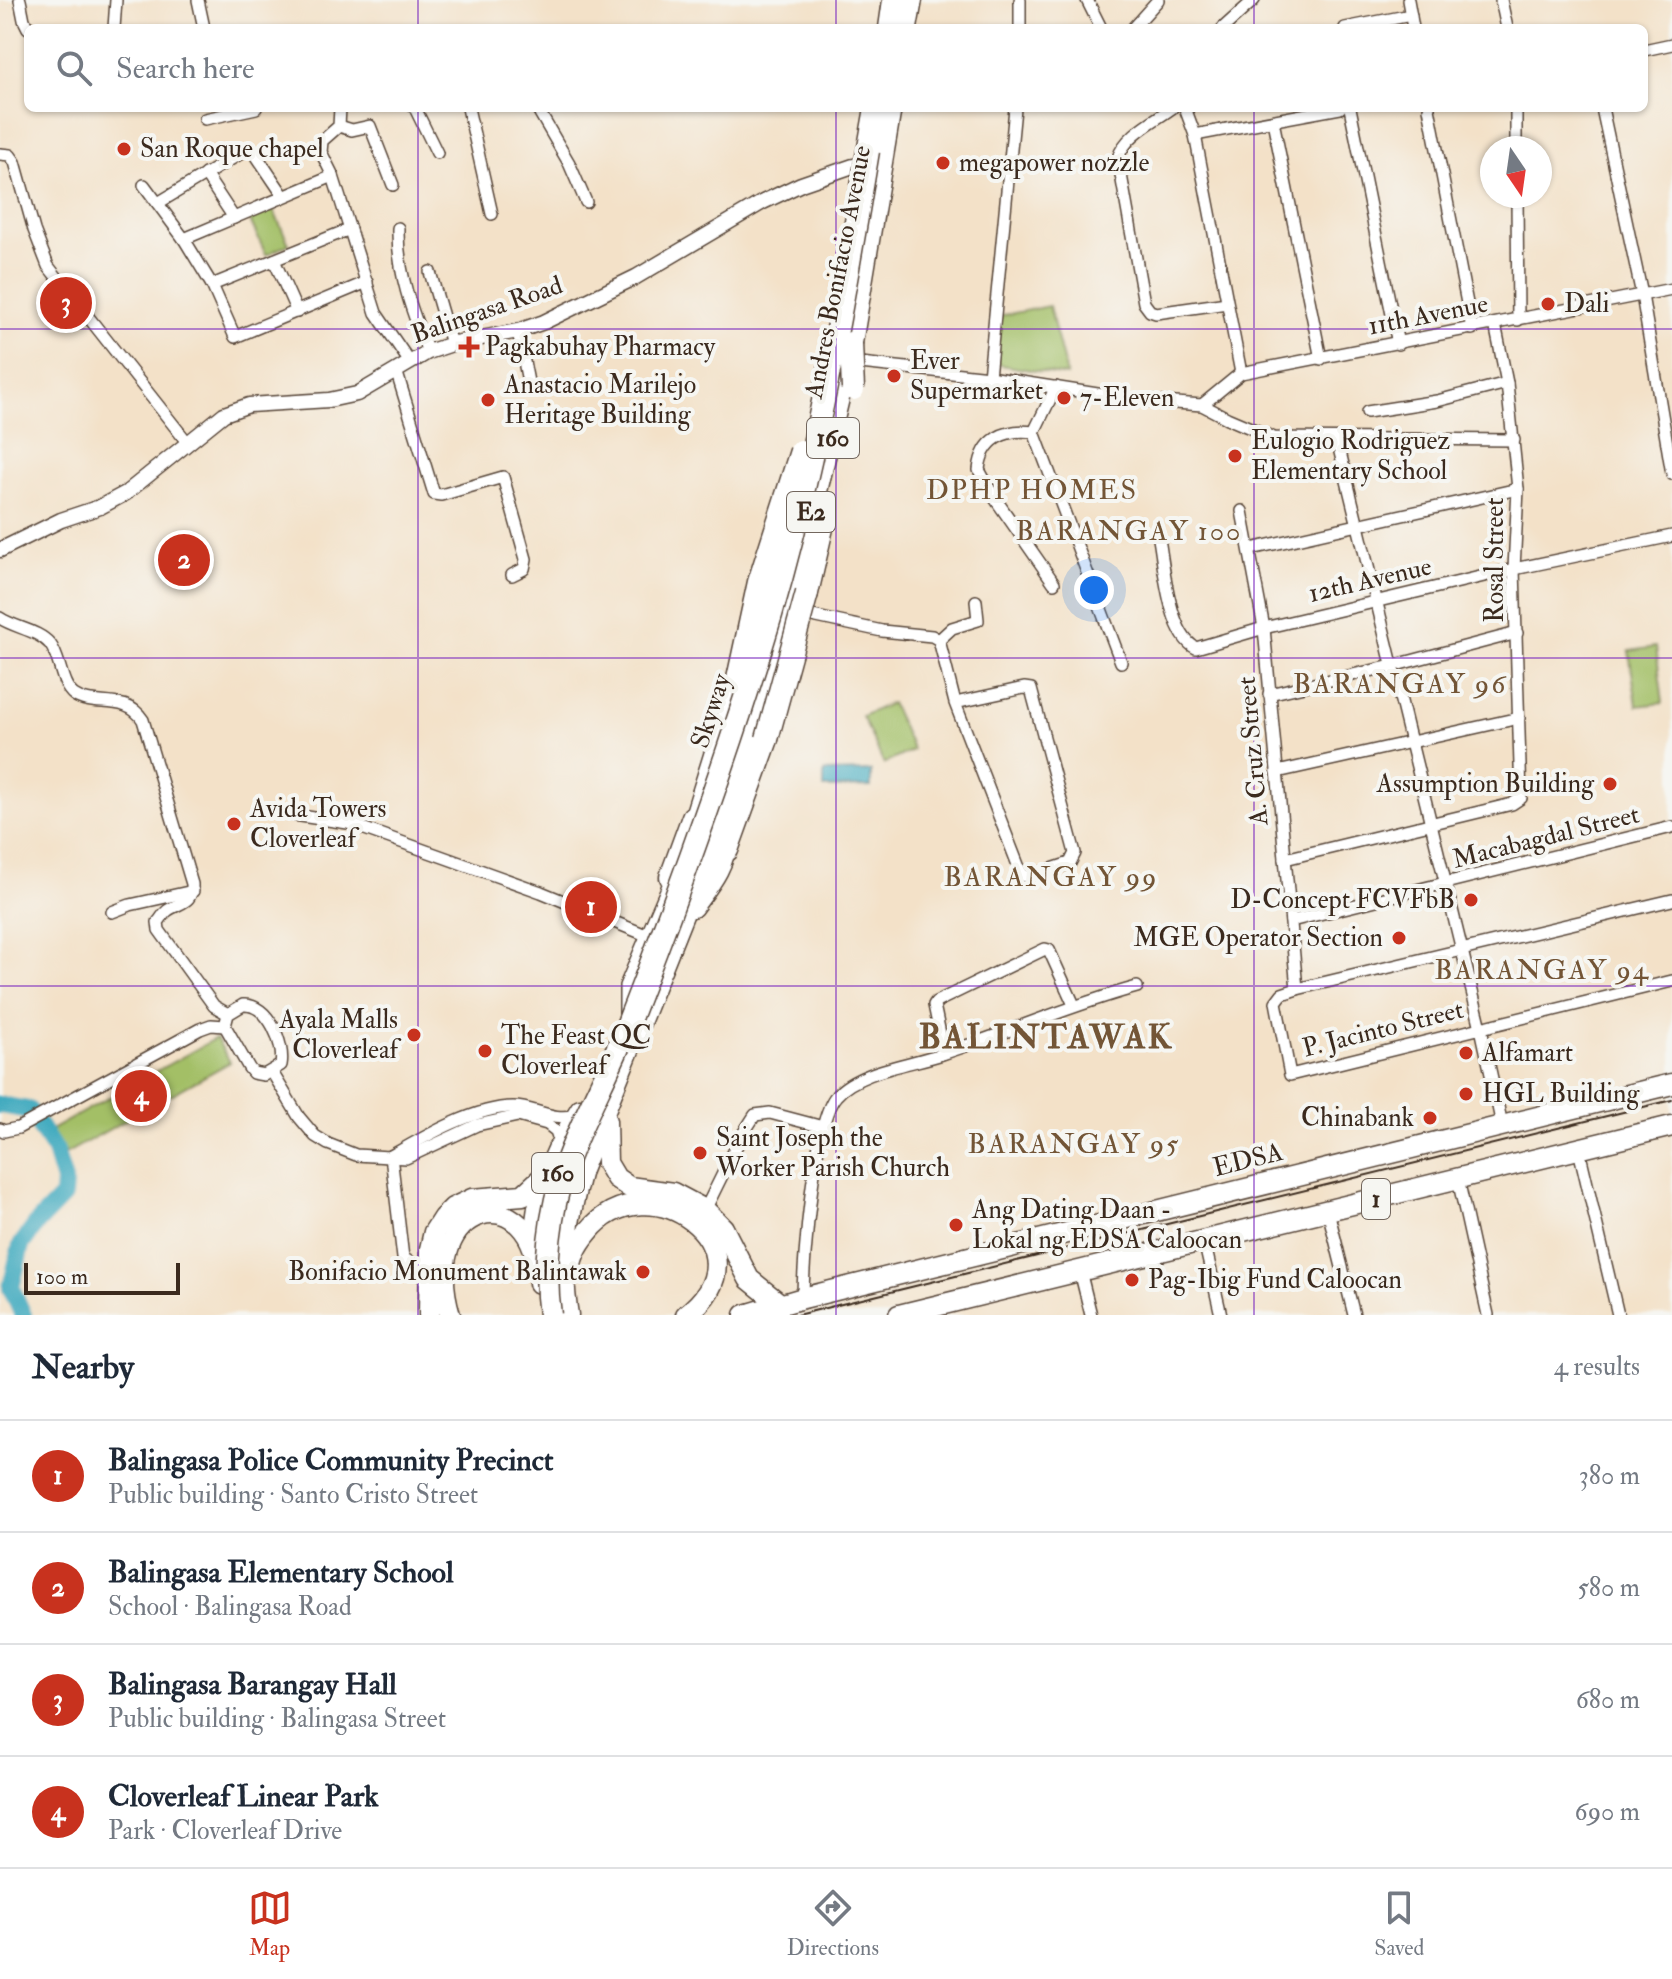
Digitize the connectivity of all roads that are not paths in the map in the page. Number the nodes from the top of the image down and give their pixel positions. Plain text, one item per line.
1 (20, 0) edge
2 (116, 0) edge
3 (198, 0) edge
4 (894, 0) edge
5 (910, 0) edge
6 (1020, 0) edge
7 (1087, 0) edge
8 (1254, 0) edge
9 (1408, 0) edge
10 (1501, 0) edge
11 (1154, 1) edge
12 (1411, 15) junction
13 (26, 24) edge
14 (114, 24) edge
15 (203, 24) edge
16 (890, 24) edge
17 (907, 24) edge
18 (1020, 24) edge
19 (1099, 24) edge
20 (1136, 24) edge
21 (1227, 24) edge
22 (1365, 24) edge
23 (1412, 24) edge
24 (1506, 24) edge
25 (1672, 44) edge
26 (1648, 49) edge
27 (220, 112) edge
28 (340, 112) edge
29 (417, 112) edge
30 (469, 112) edge
31 (539, 112) edge
32 (874, 112) edge
33 (875, 112) edge
34 (891, 112) edge
35 (1015, 112) edge
36 (1167, 112) edge
37 (1186, 112) edge
38 (1319, 112) edge
39 (1351, 112) edge
40 (1430, 112) edge
41 (1516, 112) edge
42 (1603, 112) edge
43 (205, 119) dead end
44 (1273, 121) junction
45 (339, 126) junction
46 (1195, 135) junction
47 (1516, 136) edge
48 (437, 153) dead end
49 (0, 154) edge
50 (864, 167) junction
51 (205, 174) junction
52 (333, 176) junction
53 (144, 185) dead end
54 (393, 185) dead end
55 (283, 195) junction
56 (586, 202) dead end
57 (158, 203) junction
58 (1517, 208) edge
59 (492, 214) dead end
60 (234, 218) junction
61 (398, 228) dead end
62 (350, 229) junction
63 (184, 239) junction
64 (274, 260) junction
65 (430, 272) dead end
66 (367, 282) junction
67 (212, 285) junction
68 (1672, 289) edge
69 (1642, 295) junction
70 (1227, 303) junction
71 (297, 312) junction
72 (1518, 320) junction
73 (1495, 324) junction
74 (1472, 329) junction
75 (518, 331) junction
76 (451, 344) junction
77 (1398, 344) junction
78 (428, 352) junction
79 (845, 353) junction
80 (1321, 359) junction
81 (409, 361) junction
82 (396, 370) junction
83 (1241, 373) junction
84 (989, 377) junction
85 (1507, 383) junction
86 (529, 387) dead end
87 (1056, 387) junction
88 (1202, 405) junction
89 (1666, 405) edge
90 (1367, 412) dead end
91 (818, 423) junction
92 (1034, 432) junction
93 (1337, 440) junction
94 (1514, 440) junction
95 (187, 442) junction
96 (1672, 474) edge
97 (1518, 489) junction
98 (1242, 511) dead end
99 (1358, 524) junction
100 (1672, 536) edge
101 (1159, 539) dead end
102 (1251, 549) junction
103 (0, 550) edge
104 (1514, 569) junction
105 (512, 575) dead end
106 (1054, 583) dead end
107 (976, 601) dead end
108 (1376, 601) junction
109 (789, 610) junction
110 (0, 618) edge
111 (1264, 628) junction
112 (1517, 633) junction
113 (939, 640) junction
114 (1121, 662) dead end
115 (1392, 666) junction
116 (1269, 694) junction
117 (955, 703) junction
118 (1519, 718) junction
119 (1411, 742) junction
120 (1277, 772) junction
121 (287, 814) dead end
122 (726, 815) junction
123 (1431, 824) junction
124 (1672, 827) edge
125 (727, 850) junction
126 (1285, 859) junction
127 (671, 877) junction
128 (1446, 885) junction
129 (193, 891) junction
130 (1672, 900) edge
131 (693, 908) junction
132 (112, 912) dead end
133 (1291, 921) junction
134 (646, 935) junction
135 (1462, 950) junction
136 (1672, 981) edge
137 (1137, 987) dead end
138 (1297, 989) junction
139 (1074, 1005) junction
140 (226, 1020) junction
141 (625, 1021) junction
142 (1481, 1028) junction
143 (944, 1053) junction
144 (272, 1072) junction
145 (1672, 1084) edge
146 (593, 1090) junction
147 (575, 1115) junction
148 (606, 1121) junction
149 (1502, 1125) junction
150 (1672, 1126) edge
151 (823, 1127) junction
152 (0, 1129) edge
153 (1579, 1150) junction
154 (391, 1156) junction
155 (554, 1169) junction
156 (1458, 1179) junction
157 (705, 1210) junction
158 (1328, 1211) junction
159 (1204, 1241) junction
160 (538, 1262) junction
161 (569, 1265) junction
162 (1080, 1271) junction
163 (428, 1273) junction
164 (803, 1298) junction
165 (780, 1304) junction
166 (956, 1308) edge
167 (429, 1315) edge
168 (450, 1315) edge
169 (541, 1315) edge
170 (550, 1315) edge
171 (570, 1315) edge
172 (686, 1315) edge
173 (745, 1315) edge
174 (899, 1315) edge
175 (1091, 1315) edge
176 (1221, 1315) edge
177 (1354, 1315) edge
178 (1488, 1315) edge
179 (1618, 1315) edge

1 - 13 street
2 - 14 street
3 - 15 street
4 - 16 highway
5 - 17 highway
6 - 18 street
7 - 19 street
8 - 21 street
9 - 12 street
10 - 24 street
11 - 20 street
12 - 22 street
12 - 23 street
25 - 26 street
27 - 43 street
28 - 45 street
29 - 48 street
30 - 59 street
31 - 56 street
32 - 50 main road, Andres Bonifacio Avenue / 160
33 - 79 highway, Skyway / E2, bridge
34 - 79 highway, Skyway / E2
35 - 84 street
36 - 70 street
37 - 46 street
38 - 44 street
39 - 77 street
40 - 74 street
41 - 47 street
42 - 69 street
44 - 46 street
44 - 80 street
45 - 52 street
45 - 54 street
46 - 70 street
49 - 95 street
50 - 75 street, Balingasa Road
50 - 91 main road, Andres Bonifacio Avenue / 160
51 - 55 street
51 - 57 street
51 - 60 street
52 - 55 street
52 - 62 street
53 - 57 street
55 - 60 street
57 - 63 street
58 - 72 street
60 - 63 street
61 - 78 street
62 - 64 street
62 - 66 street
63 - 67 street
64 - 67 street
64 - 71 street
65 - 76 street
66 - 71 street
66 - 81 street
67 - 71 street
68 - 69 street, 11th Avenue
69 - 72 street, 11th Avenue
69 - 89 street
70 - 83 street
72 - 73 street, 11th Avenue
73 - 74 street, 11th Avenue
73 - 85 street, Rosal Street
74 - 77 street, 11th Avenue
75 - 76 street, Balingasa Road
75 - 86 street
76 - 78 street, Balingasa Road
77 - 80 street, 11th Avenue
78 - 81 street, Balingasa Road
79 - 84 street
79 - 109 main road, Andres Bonifacio Avenue / 160
79 - 125 highway, bridge
79 - 127 highway, bridge
79 - 170 highway, Skyway / E2, bridge
79 - 171 highway, Skyway / E2, bridge
80 - 83 street, 11th Avenue
81 - 82 street, Balingasa Road
82 - 95 street, Balingasa Road
82 - 105 street
83 - 88 street, 11th Avenue
84 - 87 street
85 - 90 street
85 - 94 street, Rosal Street
87 - 88 street
87 - 92 street
88 - 93 street
89 - 96 street
91 - 127 street, Andres Bonifacio Avenue
91 - 141 main road, Andres Bonifacio Avenue / 160
92 - 106 street
92 - 114 street
93 - 94 street
93 - 99 street
94 - 97 street, Rosal Street
95 - 103 street, Balingasa Road
97 - 99 street
97 - 104 street, Rosal Street
98 - 102 street, A. Cruz Street
99 - 102 street
99 - 108 street
100 - 104 street, 12th Avenue
101 - 111 street, 12th Avenue
102 - 111 street, A. Cruz Street
104 - 108 street, 12th Avenue
104 - 112 street, Rosal Street
107 - 113 street
108 - 111 street, 12th Avenue
108 - 115 street
109 - 113 street
109 - 122 main road, Andres Bonifacio Avenue / 160
110 - 129 street
111 - 116 street, A. Cruz Street
112 - 115 street
112 - 118 street, Rosal Street
113 - 117 street
115 - 116 street
115 - 119 street
116 - 120 street, A. Cruz Street
117 - 117 street
118 - 119 street
118 - 123 street, Rosal Street
119 - 120 street
119 - 123 street
120 - 126 street, A. Cruz Street
121 - 134 street
122 - 125 main road
122 - 131 main road, Andres Bonifacio Avenue / 160
123 - 126 street
123 - 128 street
124 - 128 street, Macabagdal Street
125 - 131 main road
126 - 133 street, A. Cruz Street
127 - 134 street, Andres Bonifacio Avenue
128 - 133 street, Macabagdal Street
128 - 135 street
129 - 132 street
129 - 140 street
130 - 135 street
131 - 148 main road, Andres Bonifacio Avenue / 160
133 - 138 street, A. Cruz Street
134 - 141 street, Andres Bonifacio Avenue
135 - 138 street
135 - 142 street
136 - 142 street, P. Jacinto Street
137 - 139 street
138 - 142 street, P. Jacinto Street
139 - 143 street
139 - 143 street
140 - 144 street
140 - 144 street
140 - 152 street
141 - 146 main road, Andres Bonifacio Avenue / 160
142 - 149 street
143 - 151 street
144 - 154 street
145 - 149 highway, EDSA / 1
146 - 147 main road, Andres Bonifacio Avenue / 160
146 - 155 main road, Andres Bonifacio Avenue / 160
147 - 154 street
147 - 155 main road, Andres Bonifacio Avenue / 160
148 - 157 highway
148 - 161 main road, Andres Bonifacio Avenue / 160
149 - 164 highway, EDSA / 1
150 - 153 highway, 1
151 - 157 street
151 - 164 street
153 - 156 highway, 1
153 - 179 street
154 - 155 street
154 - 163 street
155 - 160 main road, Andres Bonifacio Avenue / 160
155 - 163 highway
156 - 158 highway, 1
156 - 178 street
157 - 165 highway
158 - 159 highway, 1
158 - 177 street
159 - 162 highway, 1
159 - 176 street
160 - 168 highway
160 - 169 highway
161 - 171 highway
161 - 172 highway
162 - 166 highway, 1
162 - 175 street
163 - 167 highway
164 - 165 highway, EDSA / 1
165 - 173 highway, EDSA
166 - 174 highway, 1

